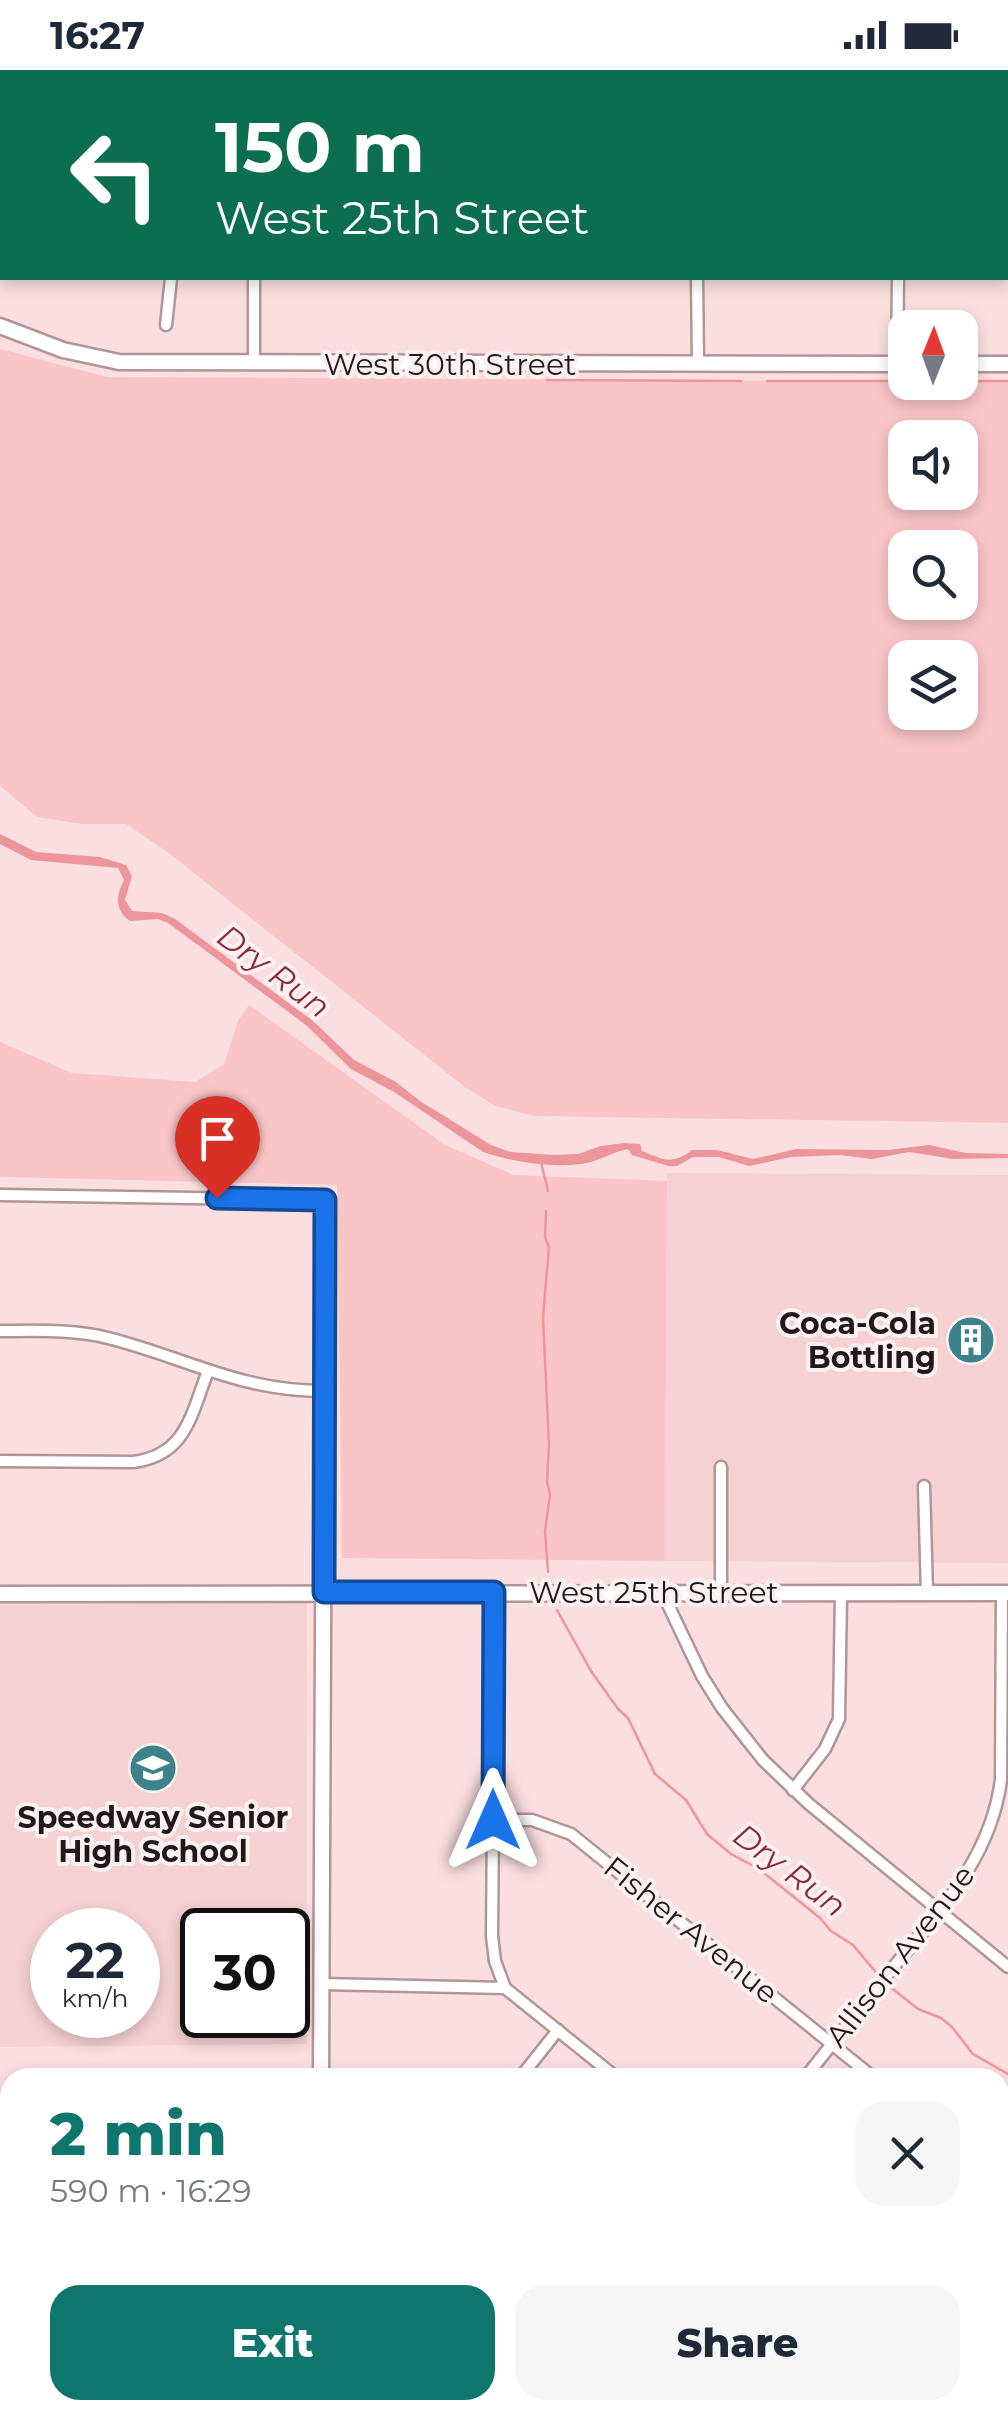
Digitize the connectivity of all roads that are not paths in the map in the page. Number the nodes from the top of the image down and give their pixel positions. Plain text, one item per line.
1 (171, 280) edge
2 (254, 280) edge
3 (697, 280) edge
4 (898, 280) edge
5 (899, 310) edge
6 (0, 326) edge
7 (166, 326) dead end
8 (254, 364) junction
9 (698, 364) junction
10 (888, 364) edge
11 (978, 364) edge
12 (1008, 364) edge
13 (0, 1195) edge
14 (325, 1200) joint
15 (0, 1331) edge
16 (208, 1371) junction
17 (324, 1390) junction
18 (0, 1461) edge
19 (721, 1467) dead end
20 (924, 1486) dead end
21 (324, 1592) junction
22 (494, 1592) junction
23 (662, 1592) junction
24 (721, 1592) junction
25 (842, 1593) junction
26 (927, 1593) junction
27 (1005, 1593) edge
28 (0, 1594) edge
29 (793, 1790) junction
30 (493, 1820) junction
31 (939, 1911) junction
32 (1008, 1967) edge
33 (322, 1984) junction
34 (506, 1988) junction
35 (558, 2030) junction
36 (832, 2044) junction
37 (321, 2068) edge
38 (528, 2068) edge
39 (605, 2068) edge
40 (813, 2068) edge
41 (862, 2068) edge

1 - 7 street
2 - 8 street
3 - 9 street
4 - 5 street
6 - 8 main road, West 30th Street
8 - 9 main road, West 30th Street
9 - 10 main road, West 30th Street
11 - 12 main road
13 - 14 street
14 - 17 main road
15 - 16 street
16 - 17 street
16 - 18 street
17 - 21 main road
19 - 24 street
20 - 26 street
21 - 22 main road, West 25th Street
21 - 28 main road, West 25th Street
21 - 33 main road
22 - 23 main road, West 25th Street
22 - 30 street
23 - 24 main road, West 25th Street
23 - 29 street
24 - 25 main road, West 25th Street
25 - 26 main road, West 25th Street
25 - 29 street
26 - 27 main road, West 25th Street
27 - 31 street, Allison Avenue
29 - 31 street
30 - 34 street
30 - 36 street, Fisher Avenue
31 - 32 street
31 - 36 street, Allison Avenue
33 - 34 street
33 - 37 main road
34 - 35 street
35 - 38 street
35 - 39 street
36 - 40 street, Allison Avenue
36 - 41 street, Fisher Avenue

